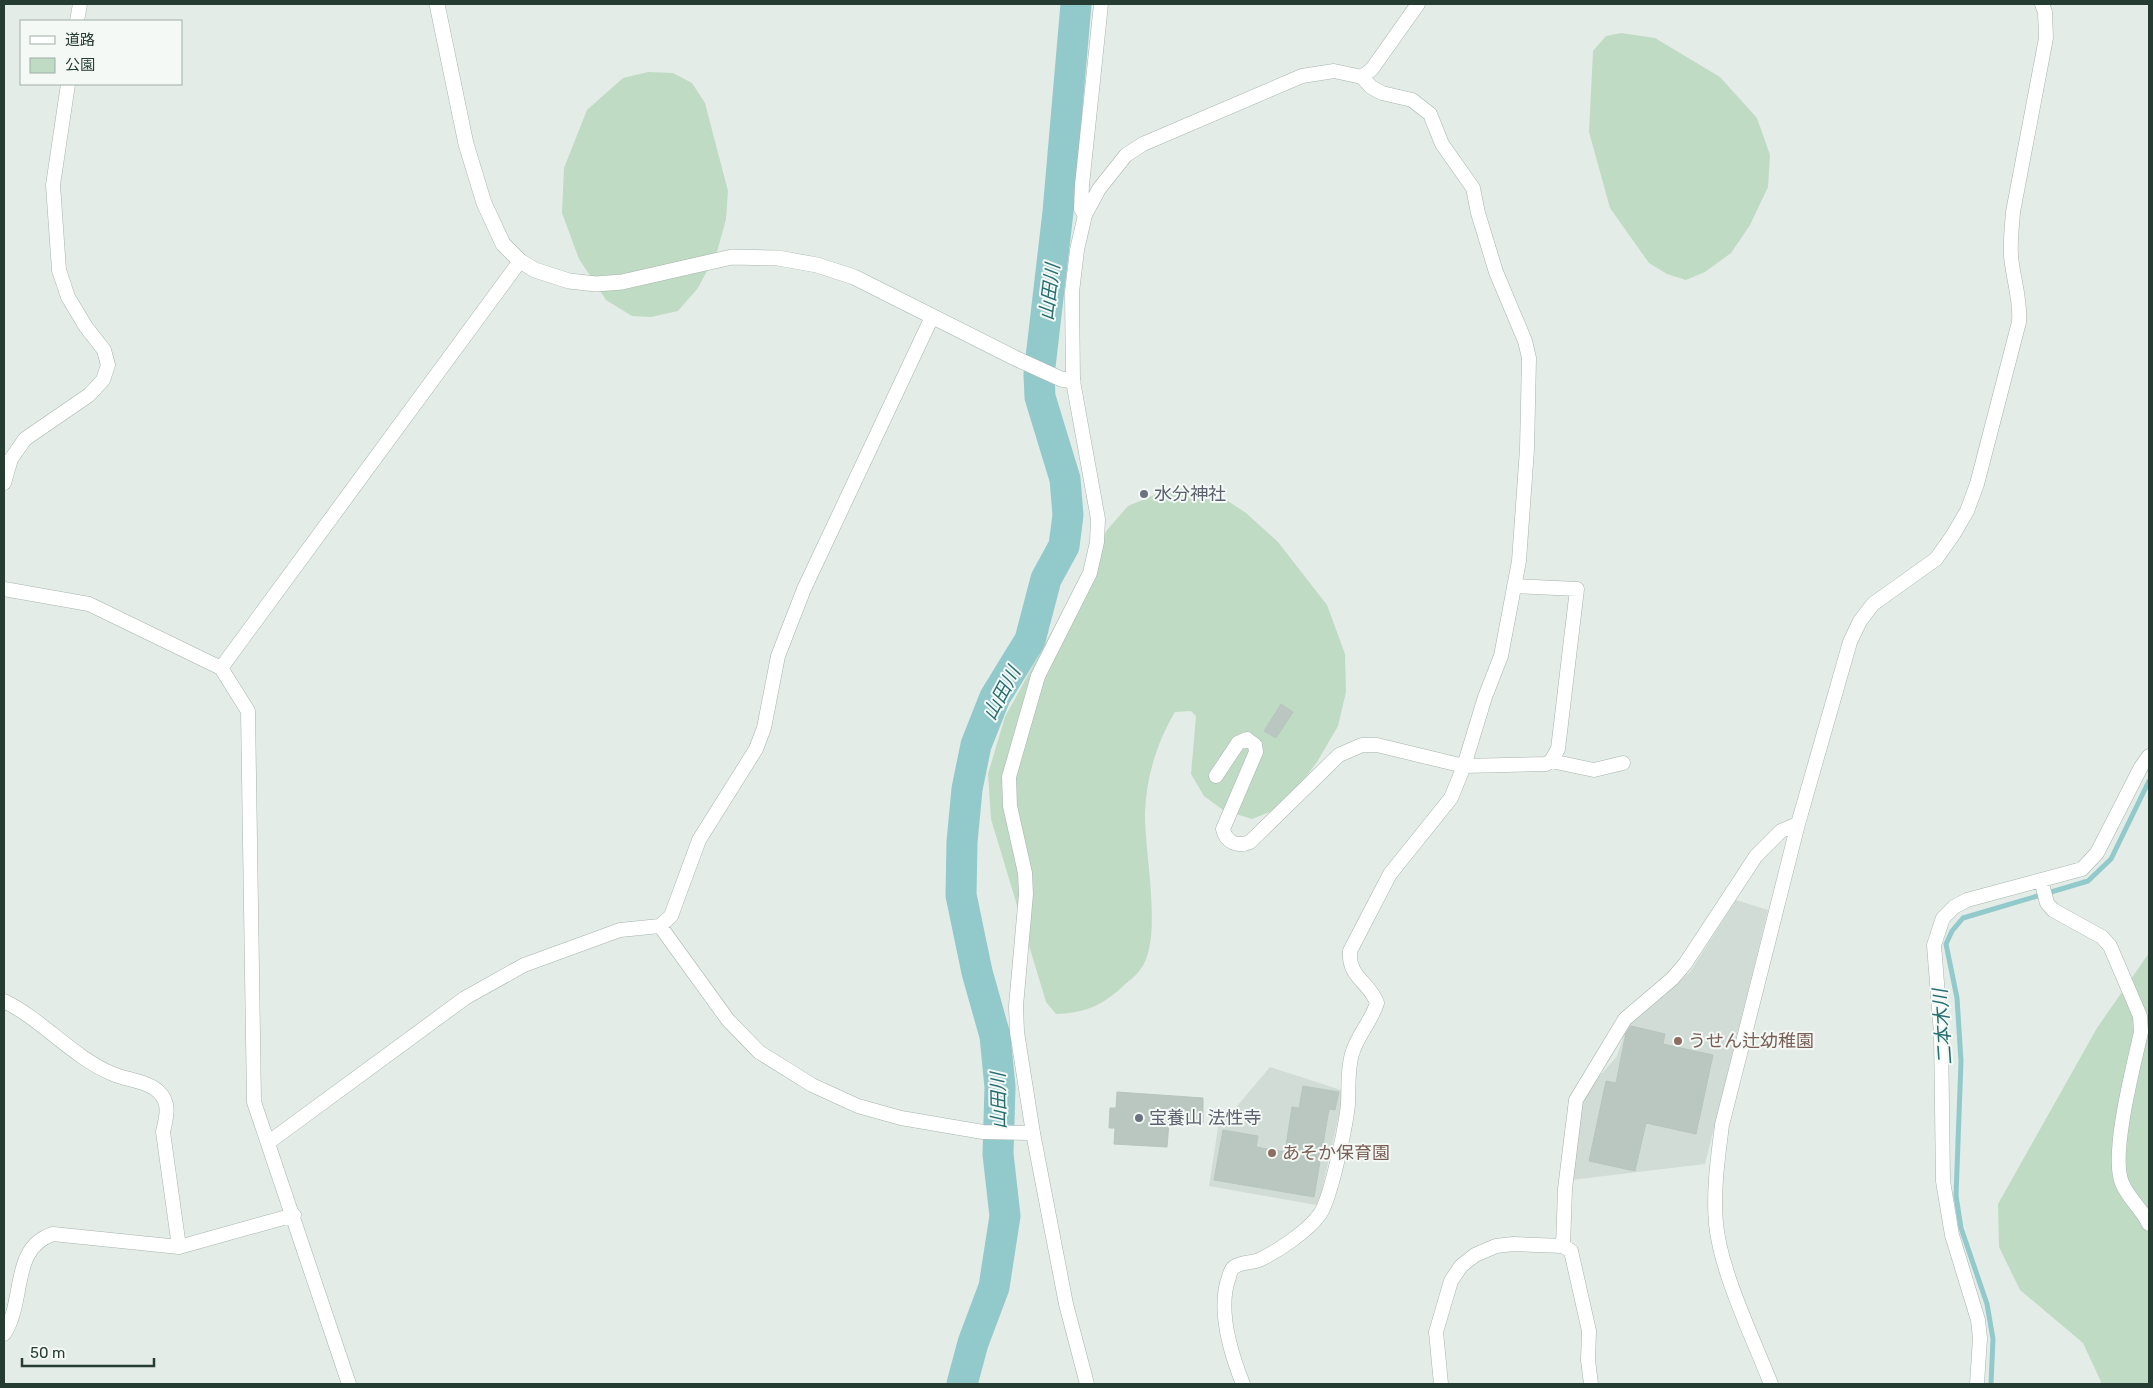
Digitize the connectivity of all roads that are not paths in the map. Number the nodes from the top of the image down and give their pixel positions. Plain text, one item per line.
1 (80, 4) edge
2 (437, 4) edge
3 (1101, 4) edge
4 (1418, 4) edge
5 (2042, 4) edge
6 (77, 20) edge
7 (1362, 77) junction
8 (68, 85) edge
9 (1085, 214) junction
10 (520, 260) junction
11 (932, 316) junction
12 (1067, 380) junction
13 (4, 483) edge
14 (1514, 586) junction
15 (4, 589) edge
16 (221, 668) junction
17 (2149, 756) edge
18 (1551, 761) junction
19 (1623, 763) dead end
20 (1464, 766) junction
21 (1216, 776) dead end
22 (1798, 824) junction
23 (2042, 883) junction
24 (660, 926) junction
25 (4, 1001) edge
26 (1027, 1134) junction
27 (269, 1142) junction
28 (294, 1216) junction
29 (2149, 1224) edge
30 (1563, 1246) junction
31 (179, 1247) junction
32 (4, 1334) edge
33 (349, 1384) edge
34 (1087, 1384) edge
35 (1243, 1384) edge
36 (1441, 1384) edge
37 (1591, 1384) edge
38 (1771, 1384) edge
39 (1977, 1384) edge

1 - 6 street
2 - 10 street
3 - 9 street
4 - 7 street
5 - 22 street
7 - 9 street
7 - 14 street
8 - 13 street
9 - 12 street
10 - 11 street
10 - 16 street
11 - 12 street
11 - 24 street
12 - 26 street
14 - 18 street
14 - 20 street
15 - 16 street
16 - 27 street
17 - 23 street
18 - 19 street
18 - 20 street
20 - 21 street
20 - 35 street
22 - 30 street
22 - 38 street
23 - 29 street
23 - 39 street
24 - 26 street
24 - 27 street
25 - 31 street
26 - 34 street
27 - 28 street
28 - 31 street
28 - 33 street
30 - 36 street
30 - 37 street
31 - 32 street

